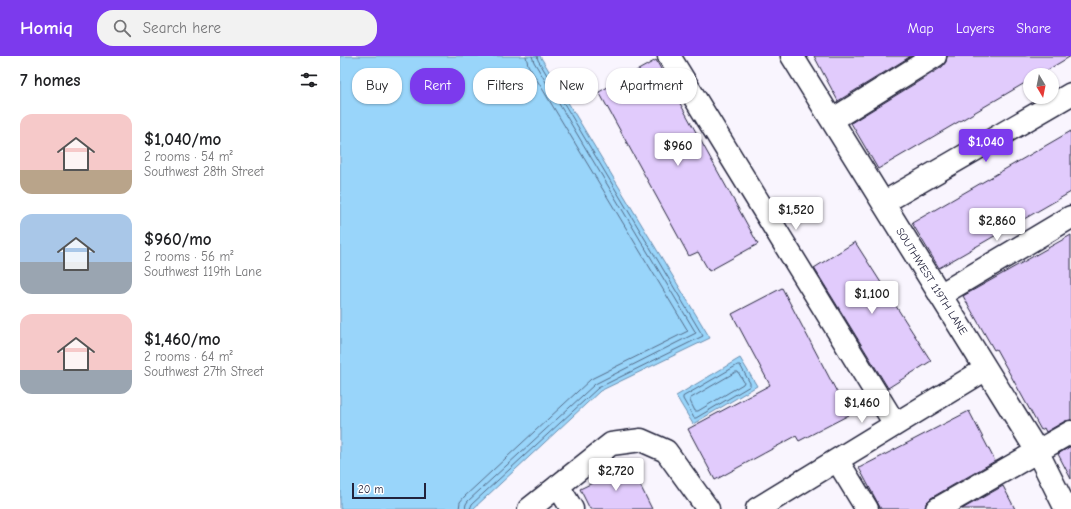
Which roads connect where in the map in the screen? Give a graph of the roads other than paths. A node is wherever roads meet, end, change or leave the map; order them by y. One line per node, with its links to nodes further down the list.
1 (669, 56): 10 (street)
2 (792, 56): 5 (street, SOUTHWEST 119TH LANE)
3 (935, 56): 5 (street)
4 (1071, 94): 6 (street)
5 (832, 120): 6 (street, SOUTHWEST 119TH LANE)
6 (883, 203): 8 (street, SOUTHWEST 119TH LANE)
7 (1071, 217): 8 (street)
8 (940, 296): 9 (street, SOUTHWEST 119TH LANE)
9 (986, 369): 10 (street); 12 (street, SOUTHWEST 119TH LANE)
10 (895, 424): 13 (street)
11 (1071, 432): 12 (street)
12 (1037, 451): 20 (street); 21 (street, SOUTHWEST 119TH LANE)
13 (837, 460): 18 (street); 19 (street)
14 (558, 486): 15 (street); 16 (street); 17 (street)
15 (529, 509)
16 (572, 509)
17 (708, 509)
18 (757, 509)
19 (867, 509)
20 (937, 509)
21 (1066, 509)

